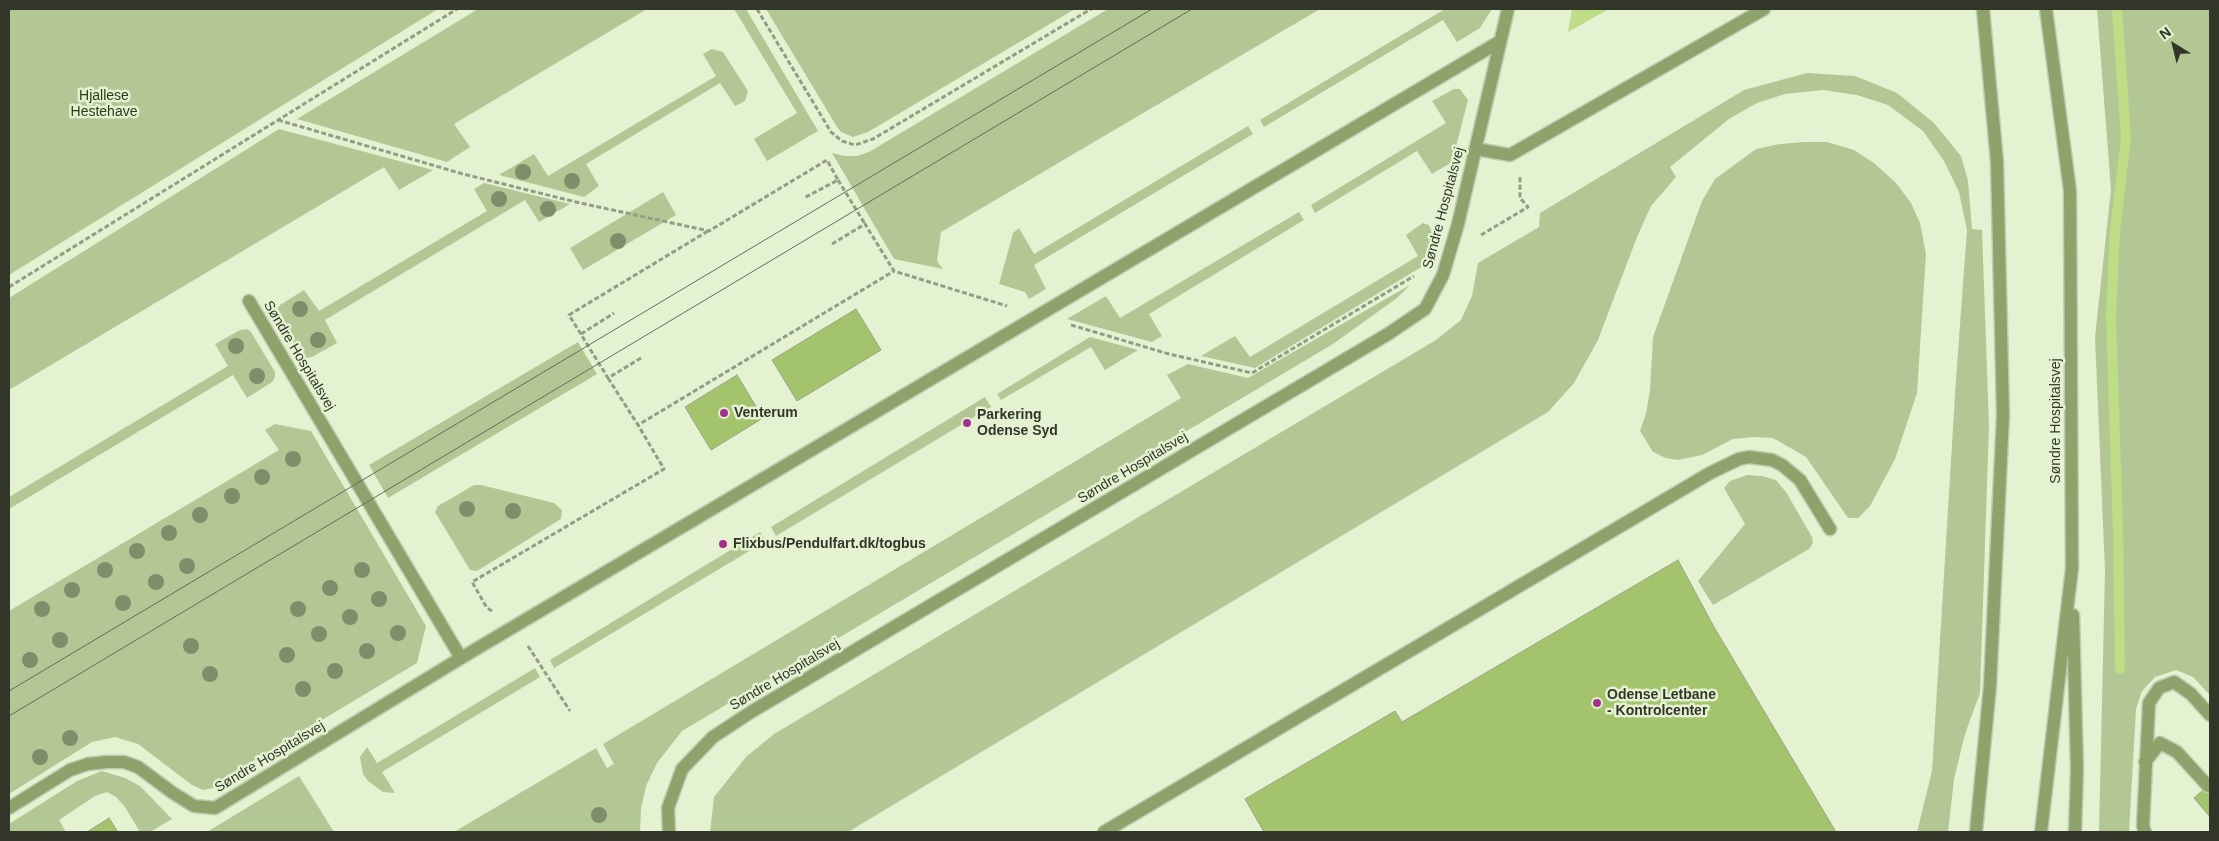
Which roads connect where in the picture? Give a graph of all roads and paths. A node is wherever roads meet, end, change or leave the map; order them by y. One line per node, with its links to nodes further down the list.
1 (457, 9): 9 (path)
2 (757, 9): 3 (path)
3 (1091, 9)
4 (1508, 9): 8 (street, Søndre Hospitalsvej)
5 (1764, 9): 11 (street)
6 (1984, 9): 38 (street)
7 (2046, 9): 28 (street, Søndre Hospitalsvej)
8 (1499, 42): 10 (street, Søndre Hospitalsvej); 22 (street, Søndre Hospitalsvej)
9 (278, 120): 15 (path); 19 (path)
10 (1476, 149): 11 (street); 17 (street, Søndre Hospitalsvej)
11 (1520, 149): 17 (path)
12 (838, 180): 13 (path); 14 (path); 15 (path)
13 (804, 198)
14 (865, 224): 16 (path); 18 (path)
15 (709, 231): 23 (path)
16 (832, 244)
17 (1449, 255): 22 (path); 36 (street, Søndre Hospitalsvej)
18 (894, 271): 22 (path); 26 (path)
19 (9, 287)
20 (249, 301): 30 (street, Søndre Hospitalsvej)
21 (614, 313): 23 (path)
22 (1039, 315): 29 (street, Søndre Hospitalsvej)
23 (581, 334): 25 (path)
24 (641, 358): 25 (path)
25 (608, 378): 26 (path)
26 (638, 425): 29 (path)
27 (1830, 529): 37 (street)
28 (2072, 568): 39 (street, Søndre Hospitalsvej); 40 (street)
29 (516, 626): 30 (street, Søndre Hospitalsvej); 31 (path)
30 (461, 658): 35 (street, Søndre Hospitalsvej)
31 (570, 710)
32 (2210, 716): 33 (street)
33 (2145, 762): 34 (street); 41 (street)
34 (2208, 786)
35 (9, 808)
36 (668, 832)
37 (1104, 832)
38 (1976, 832)
39 (2041, 832)
40 (2075, 832)
41 (2145, 832)

